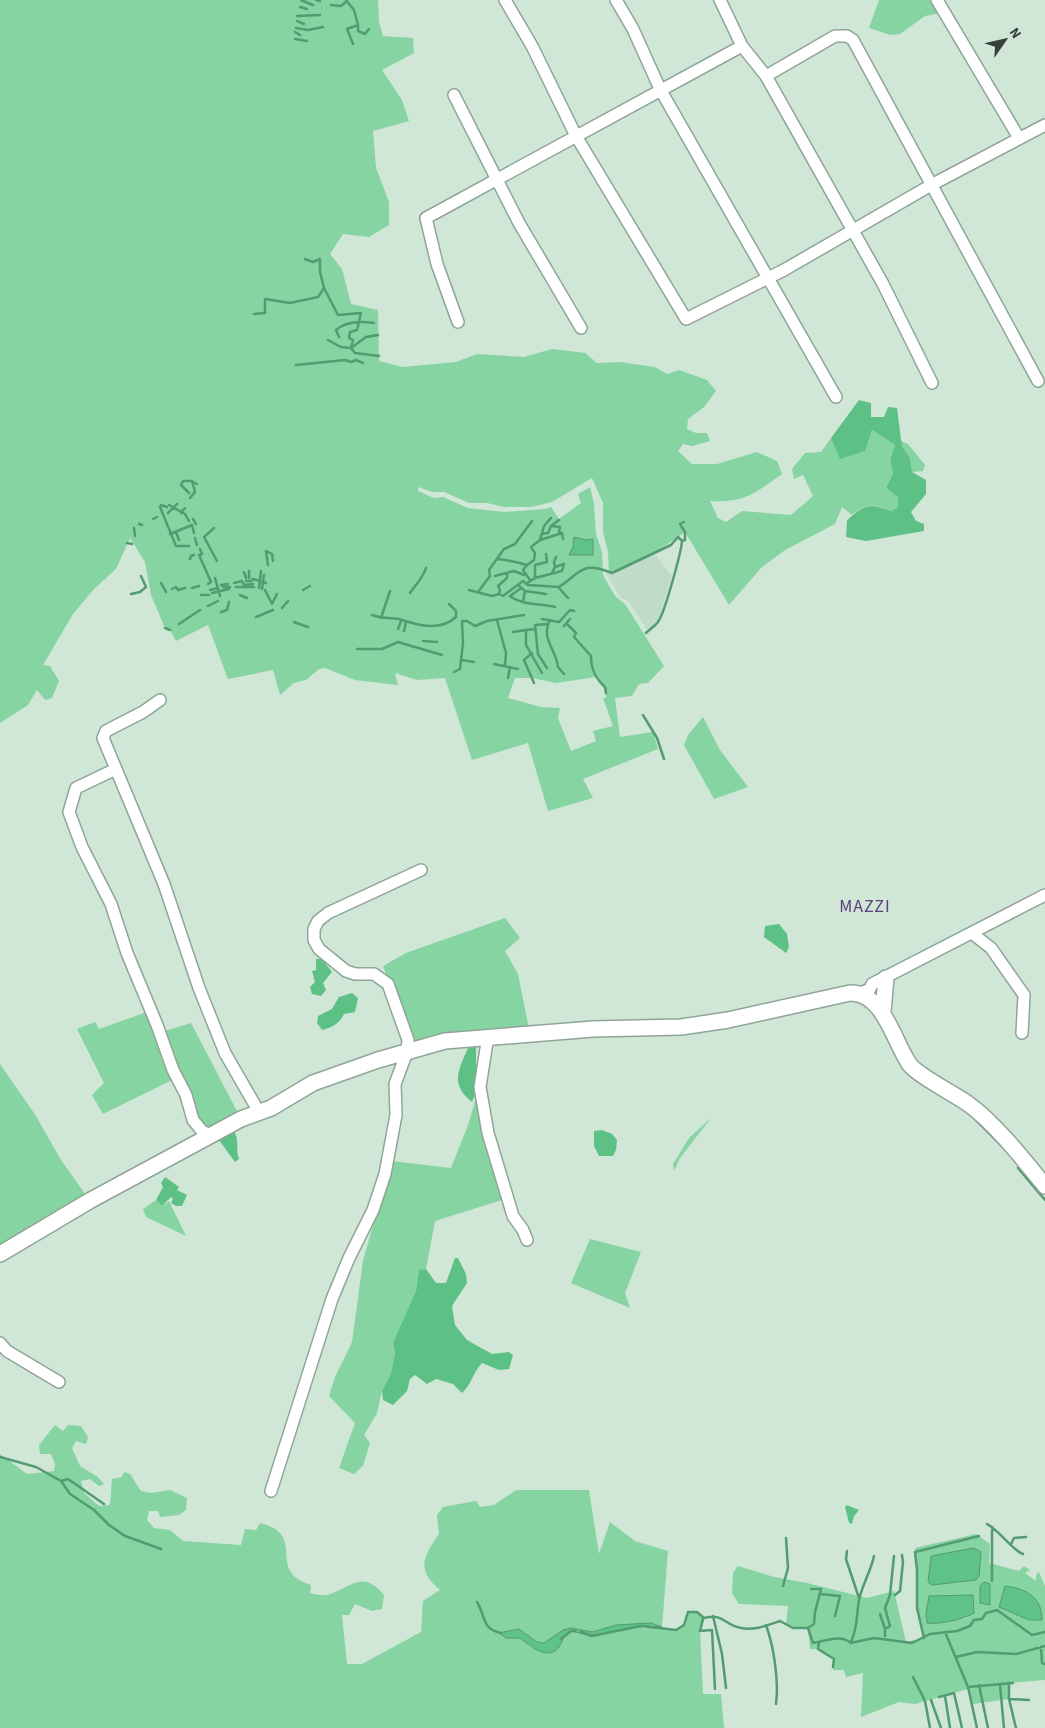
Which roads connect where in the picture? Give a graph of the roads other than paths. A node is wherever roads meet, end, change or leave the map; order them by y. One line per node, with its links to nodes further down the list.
1 (505, 0): 10 (street)
2 (616, 0): 7 (street)
3 (720, 0): 5 (street)
4 (937, 0): 11 (street)
5 (742, 46): 6 (street); 7 (street)
6 (766, 76): 13 (street); 14 (street)
7 (660, 89): 10 (street); 15 (street)
8 (454, 95): 12 (street)
9 (1045, 125): 11 (street)
10 (576, 136): 12 (street); 15 (street)
11 (1019, 138): 13 (street)
12 (496, 180): 16 (street); 17 (street)
13 (933, 184): 14 (street); 18 (street)
14 (851, 230): 15 (street); 19 (street)
15 (767, 279): 20 (street)
16 (458, 322)
17 (581, 328)
18 (1038, 381)
19 (932, 383)
20 (836, 397)
21 (160, 700): 22 (street)
22 (116, 769): 32 (street); 33 (street)
23 (421, 870): 31 (street)
24 (1045, 895): 25 (street)
25 (973, 934): 26 (street); 29 (street)
26 (886, 978): 27 (street); 28 (street)
27 (858, 994): 28 (street); 30 (street)
28 (883, 1011): 34 (street)
29 (1022, 1033)
30 (488, 1036): 31 (street); 35 (street)
31 (406, 1052): 32 (street); 39 (street)
32 (259, 1112): 33 (street)
33 (211, 1135): 36 (street)
34 (1045, 1186)
35 (526, 1240)
36 (0, 1254)
37 (0, 1343): 38 (street)
38 (59, 1382)
39 (271, 1491)

